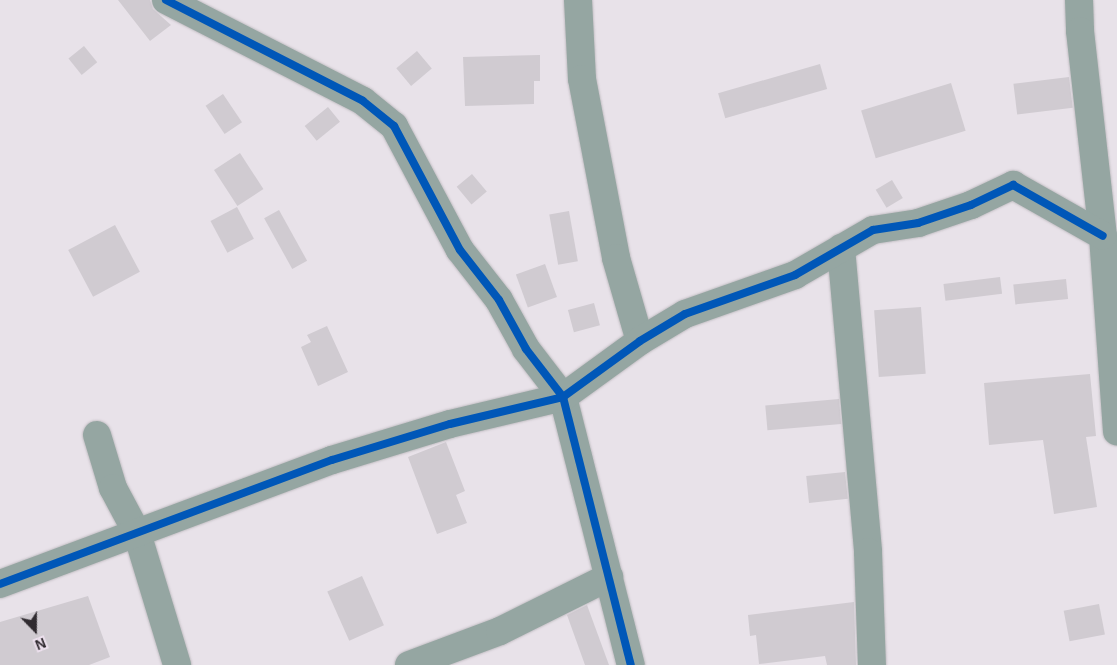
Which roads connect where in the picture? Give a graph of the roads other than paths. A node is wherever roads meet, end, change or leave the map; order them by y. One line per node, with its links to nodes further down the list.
1 (166, 0): 7 (street)
2 (578, 0): 6 (street)
3 (1079, 0): 4 (street)
4 (1103, 236): 5 (street); 8 (street)
5 (841, 248): 6 (street); 16 (street)
6 (640, 341): 7 (street)
7 (563, 397): 10 (street); 11 (street)
8 (1117, 432)
9 (97, 434): 10 (street)
10 (136, 533): 12 (street); 13 (street)
11 (609, 577): 14 (street); 15 (street)
12 (0, 584)
13 (177, 665)
14 (409, 665)
15 (631, 665)
16 (872, 665)

